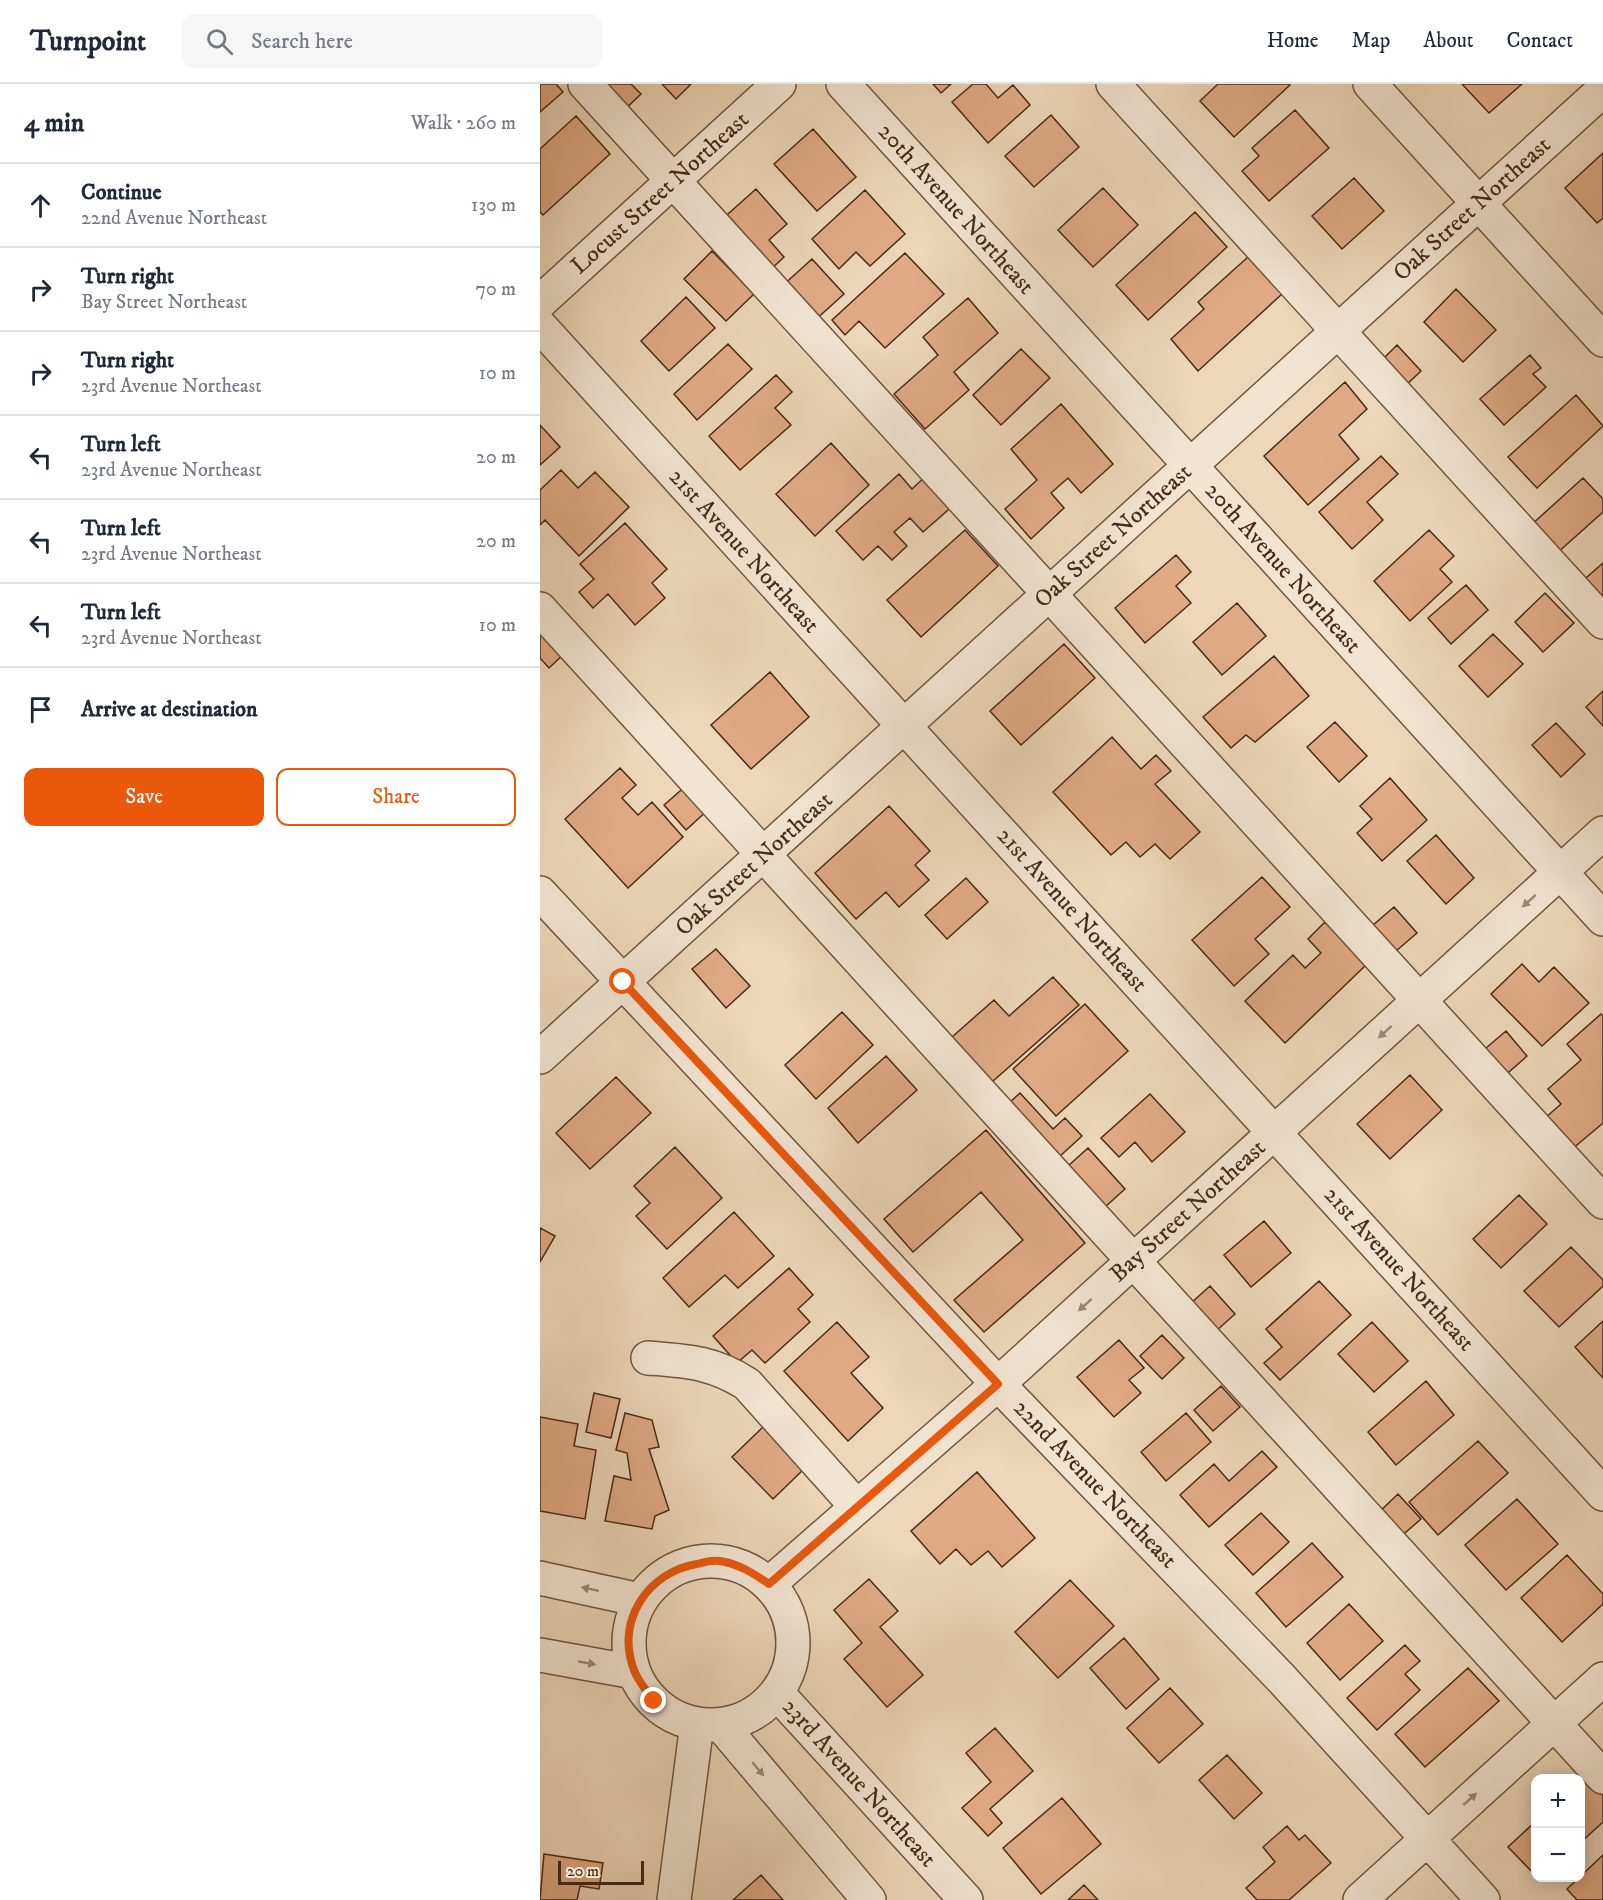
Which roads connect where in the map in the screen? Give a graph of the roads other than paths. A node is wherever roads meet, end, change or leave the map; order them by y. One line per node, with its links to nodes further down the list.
1 (585, 84): 7 (street)
2 (779, 84): 7 (street, Locust Street Northeast)
3 (843, 84): 13 (street, 20th Avenue Northeast)
4 (1113, 84): 11 (street)
5 (1370, 84): 8 (street)
6 (1603, 90): 8 (street, Oak Street Northeast)
7 (673, 181): 9 (street, Locust Street Northeast); 14 (street)
8 (1480, 202): 11 (street, Oak Street Northeast); 12 (street)
9 (540, 302)
10 (540, 326): 17 (street, 21st Avenue Northeast)
11 (1338, 332): 13 (street, Oak Street Northeast); 16 (street)
12 (1603, 340)
13 (1190, 466): 14 (street, Oak Street Northeast); 20 (street, 20th Avenue Northeast)
14 (1049, 595): 17 (street, Oak Street Northeast); 24 (street)
15 (540, 609): 19 (street)
16 (1603, 622)
17 (904, 726): 19 (street, Oak Street Northeast); 26 (street, 21st Avenue Northeast)
18 (1603, 833): 20 (street, Bay Street Northeast)
19 (764, 854): 23 (street, Oak Street Northeast); 28 (street)
20 (1560, 872): 22 (street, 20th Avenue Northeast); 24 (street, Bay Street Northeast, one-way to 24)
21 (540, 893): 23 (street, 22nd Avenue Northeast)
22 (1603, 919)
23 (623, 982): 25 (street, Oak Street Northeast); 30 (street, 22nd Avenue Northeast)
24 (1419, 1000): 26 (street, Bay Street Northeast, one-way to 26); 27 (street)
25 (540, 1057)
26 (1274, 1133): 28 (street, Bay Street Northeast); 31 (street, 21st Avenue Northeast)
27 (1603, 1203)
28 (1133, 1261): 30 (street, Bay Street Northeast, one-way to 30); 40 (street)
29 (648, 1358): 32 (street)
30 (998, 1384): 32 (street, Bay Street Northeast); 43 (street, 22nd Avenue Northeast)
31 (1603, 1494)
32 (857, 1507): 34 (street, Bay Street Northeast)
33 (540, 1578): 35 (street, one-way to 33)
34 (769, 1584): 35 (street, 23rd Avenue Northeast); 39 (street, 23rd Avenue Northeast)
35 (640, 1600): 37 (street, 23rd Avenue Northeast)
36 (540, 1655): 37 (street, one-way to 37)
37 (634, 1672): 41 (street, 23rd Avenue Northeast)
38 (1603, 1679): 40 (street)
39 (777, 1693): 41 (street, 23rd Avenue Northeast); 46 (street, 23rd Avenue Northeast)
40 (1554, 1723): 42 (street); 43 (street, one-way to 40)
41 (709, 1724): 44 (street); 45 (street, 23rd Avenue Northeast, one-way to 45)
42 (1603, 1777)
43 (1427, 1839): 47 (street); 48 (street, 22nd Avenue Northeast)
44 (674, 1900)
45 (869, 1900)
46 (966, 1900)
47 (1360, 1900)
48 (1483, 1900)

